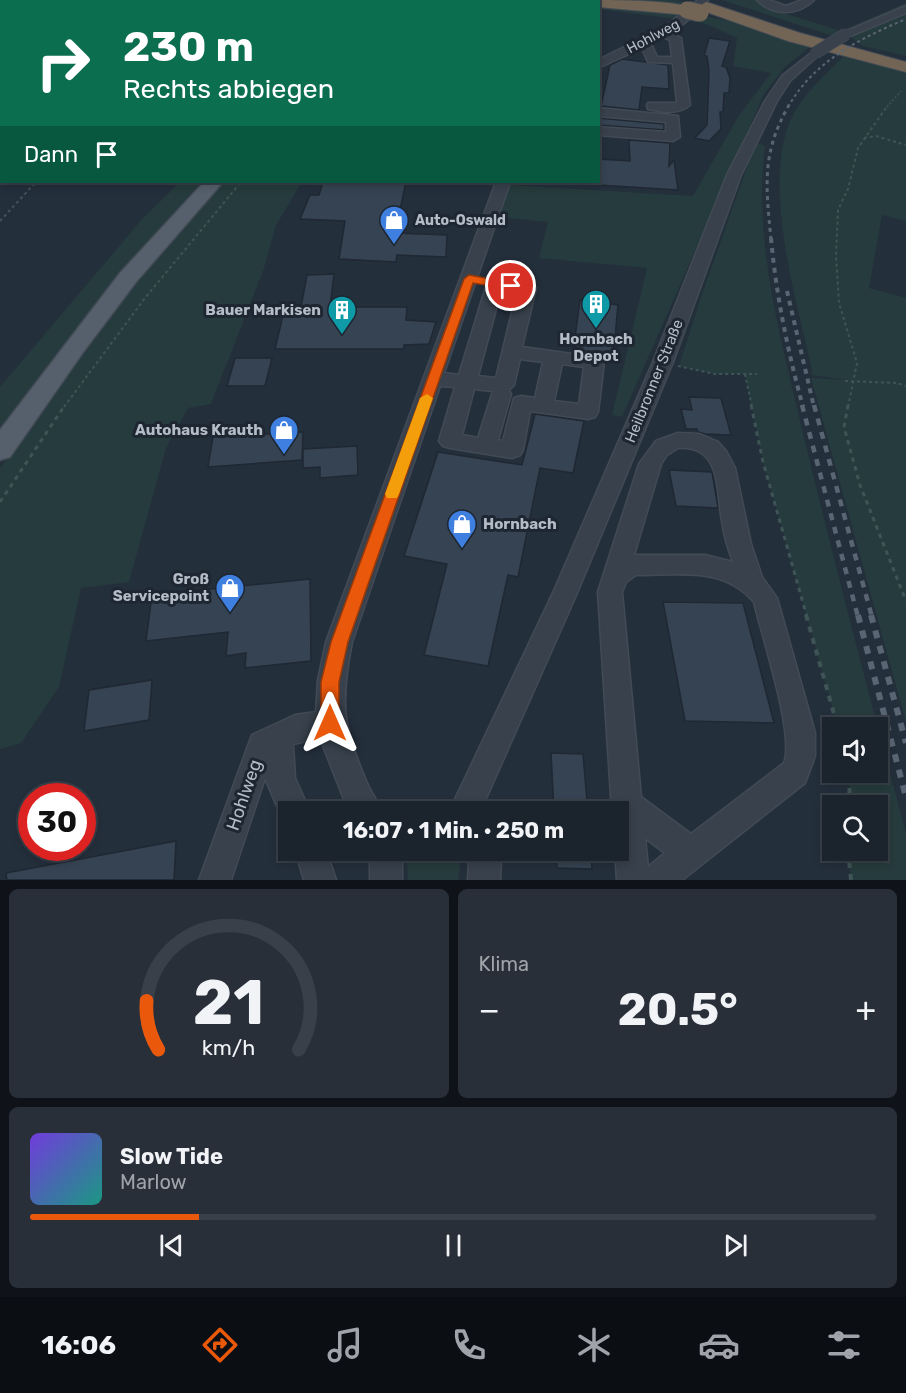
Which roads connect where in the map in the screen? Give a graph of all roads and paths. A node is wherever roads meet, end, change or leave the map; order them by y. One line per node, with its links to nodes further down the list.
1 (762, 0): 2 (street)
2 (809, 0)
3 (600, 2): 4 (highway)
4 (699, 4): 6 (street, Hohlweg); 9 (highway); 11 (highway)
5 (906, 9): 29 (street, Heilbronner Straße, bridge)
6 (663, 33): 7 (street, Hohlweg); 8 (street)
7 (643, 42): 8 (street); 10 (street, Hohlweg)
8 (678, 60): 13 (street)
9 (906, 60)
10 (600, 64)
11 (906, 66)
12 (901, 91): 15 (path)
13 (600, 101)
14 (600, 112): 16 (street)
15 (870, 129): 17 (path); 18 (path)
16 (600, 131)
17 (876, 136): 18 (path); 19 (path)
18 (864, 138): 35 (path)
19 (906, 145)
20 (35, 183): 24 (path)
21 (213, 183): 41 (main road)
22 (240, 183): 42 (path)
23 (503, 183): 25 (street)
24 (0, 220)
25 (469, 279): 26 (street); 32 (street)
26 (494, 284): 27 (street); 33 (street)
27 (512, 352): 28 (street); 37 (street)
28 (554, 357): 39 (street); 39 (street)
29 (663, 362): 30 (path); 51 (street, Heilbronner Straße)
30 (745, 374): 31 (path); 46 (path)
31 (757, 374)
32 (434, 379): 33 (street); 47 (street)
33 (467, 381): 37 (street); 40 (street)
34 (845, 381): 35 (path)
35 (854, 381): 36 (path); 45 (path)
36 (906, 386)
37 (502, 389): 38 (street); 40 (street)
38 (521, 403): 39 (street); 40 (street)
39 (543, 406)
40 (486, 446)
41 (0, 450)
42 (0, 502)
43 (616, 576): 44 (street); 44 (street); 52 (street)
44 (751, 582): 55 (street)
45 (906, 602)
46 (835, 717)
47 (330, 723): 48 (street, Hohlweg); 50 (street)
48 (278, 737): 49 (street); 60 (street, Hohlweg)
49 (291, 801)
50 (362, 801)
51 (469, 801)
52 (627, 801)
53 (629, 807): 55 (street)
54 (629, 830): 64 (street)
55 (690, 853): 65 (street)
56 (314, 861): 61 (street)
57 (386, 861): 62 (street)
58 (485, 861): 63 (street)
59 (849, 861): 66 (path)
60 (215, 880)
61 (320, 880)
62 (386, 880)
63 (484, 880)
64 (633, 880)
65 (656, 880)
66 (851, 880)

